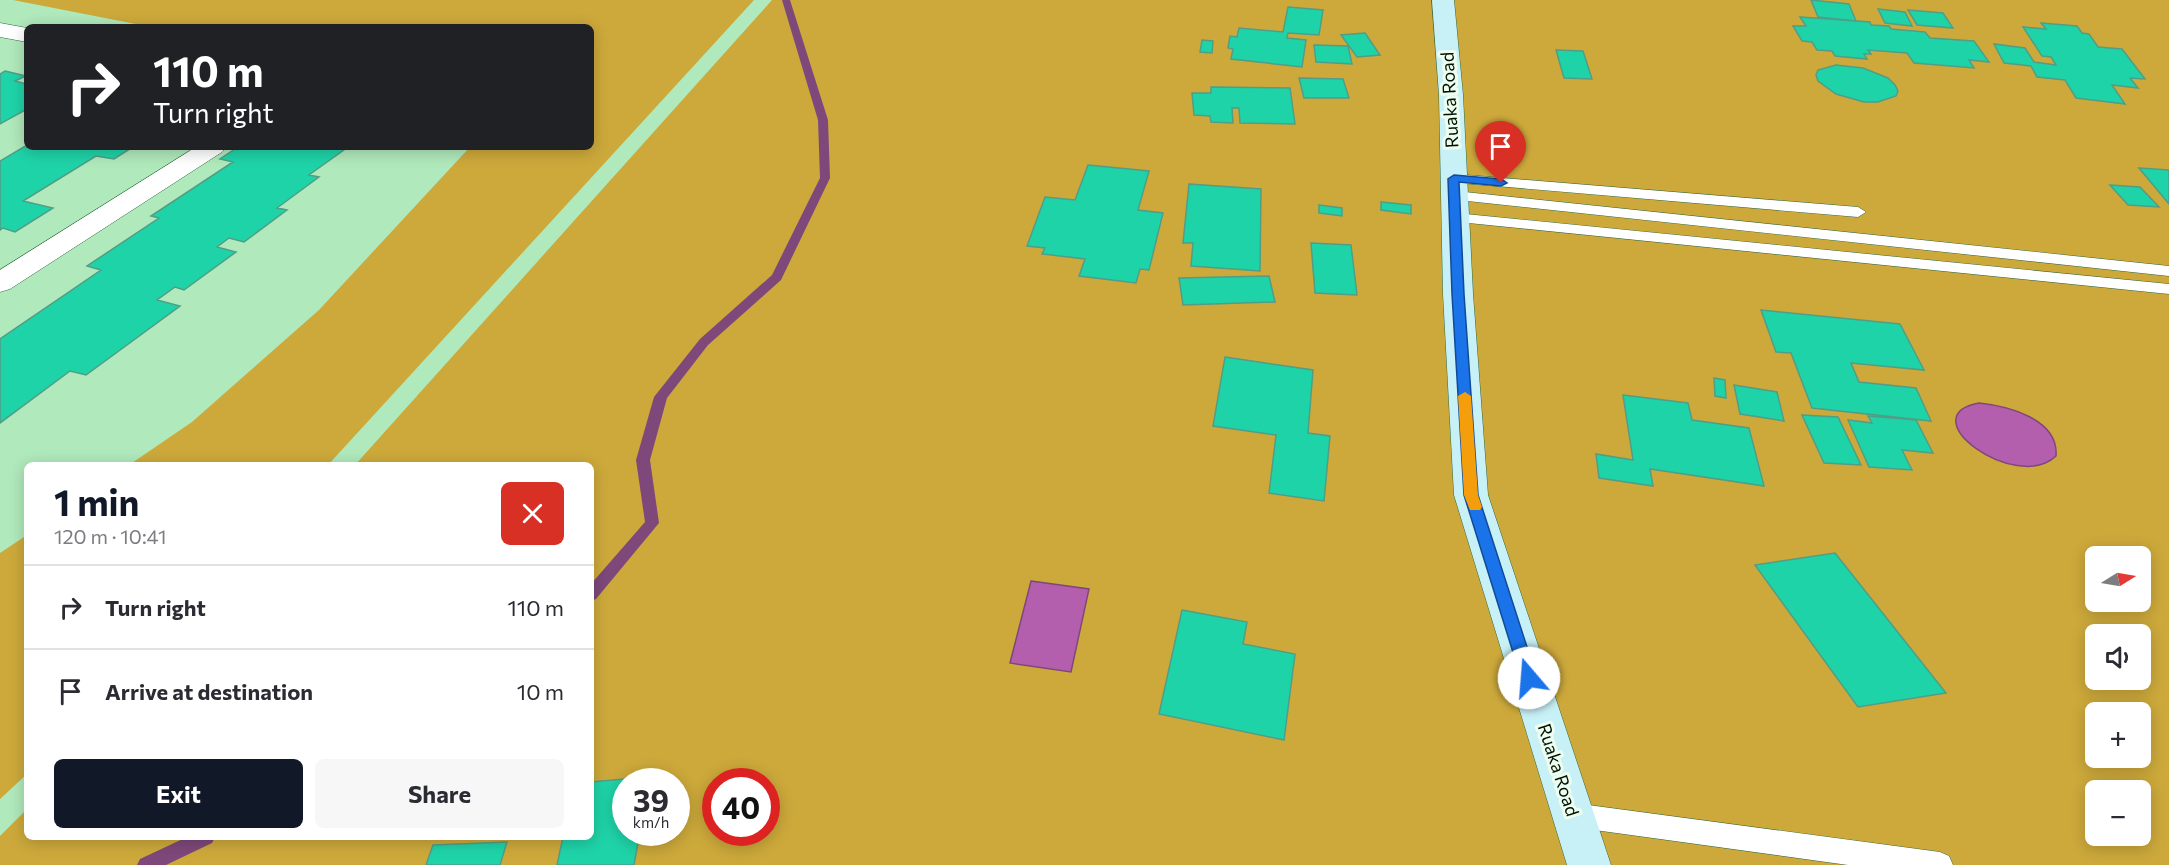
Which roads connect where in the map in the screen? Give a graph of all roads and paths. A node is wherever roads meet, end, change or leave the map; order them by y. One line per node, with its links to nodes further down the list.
1 (1443, 0): 5 (street, Ruaka Road)
2 (0, 30): 3 (street)
3 (24, 34)
4 (208, 150): 8 (street)
5 (1455, 198): 6 (lane); 7 (lane); 9 (lane); 10 (street, Ruaka Road)
6 (1858, 212)
7 (2169, 271)
8 (0, 283)
9 (2169, 289)
10 (1573, 815): 11 (street, Ruaka Road); 12 (lane)
11 (1589, 865)
12 (1940, 865)

